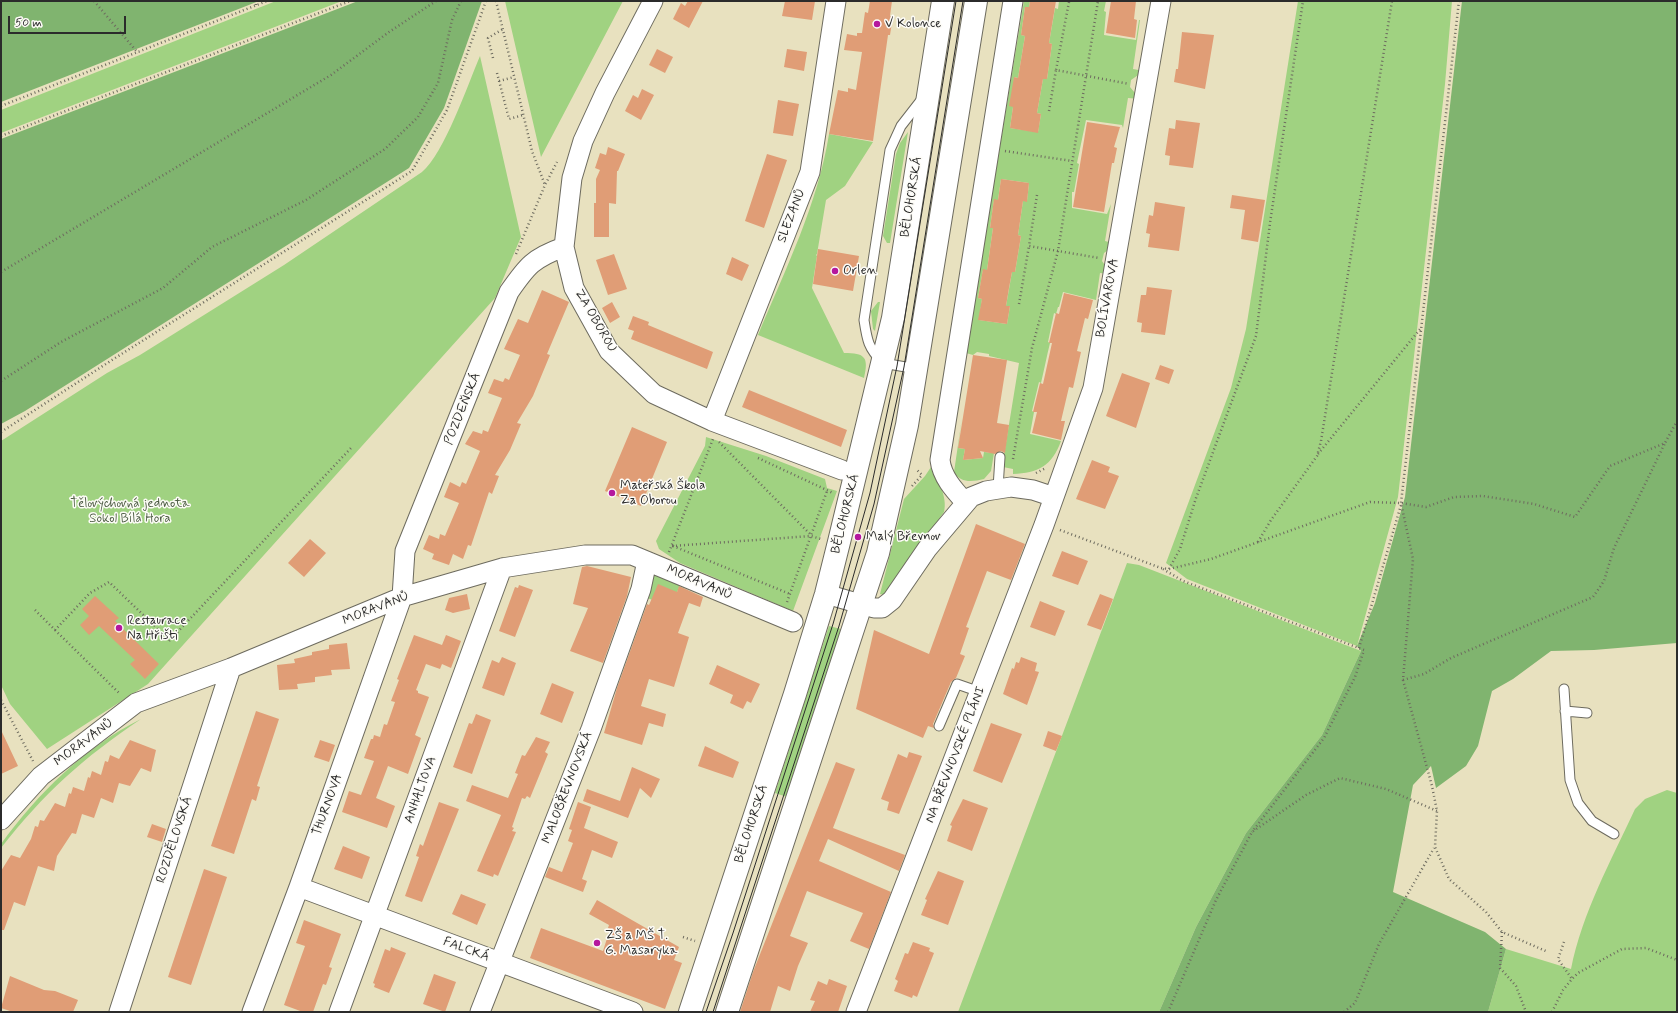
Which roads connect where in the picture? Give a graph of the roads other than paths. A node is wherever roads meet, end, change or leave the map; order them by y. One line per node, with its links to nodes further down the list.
1 (653, 1): 8 (street, ZA OBOROU)
2 (836, 1): 11 (street, SLEZANŮ)
3 (943, 1): 7 (main road, BĚLOHORSKÁ)
4 (976, 1): 10 (main road)
5 (1013, 1): 16 (street)
6 (1161, 1): 15 (street, BOLÍVAROVA)
7 (930, 84): 9 (main road, BĚLOHORSKÁ); 9 (lane)
8 (564, 246): 11 (street, ZA OBOROU); 20 (street, POZDEŇSKÁ)
9 (883, 363): 10 (lane); 19 (main road, BĚLOHORSKÁ)
10 (917, 369): 21 (main road)
11 (711, 431): 13 (street, ZA OBOROU)
12 (1000, 457): 14 (lane)
13 (842, 470)
14 (998, 488): 15 (street); 16 (street)
15 (1054, 497): 25 (street, NA BŘEVNOVSKÉ PLÁNI)
16 (965, 502): 21 (street)
17 (655, 564): 18 (street, MORAVANŮ); 22 (street, MORAVANŮ); 33 (street, MALOBŘEVNOVSKÁ)
18 (502, 568): 20 (street, MORAVANŮ); 32 (street, ANHALTOVA)
19 (826, 594): 21 (street); 39 (main road, BĚLOHORSKÁ)
20 (402, 597): 23 (street, MORAVANŮ); 31 (street, THURNOVA)
21 (860, 604): 40 (main road)
22 (793, 622)
23 (231, 668): 29 (street, MORAVANŮ); 34 (street, ROZDĚLOVSKÁ)
24 (1564, 689): 26 (lane)
25 (980, 692): 28 (lane); 41 (street, NA BŘEVNOVSKÉ PLÁNI)
26 (1566, 711): 27 (lane); 30 (lane)
27 (1587, 713)
28 (939, 726)
29 (1, 820)
30 (1614, 834)
31 (299, 888): 32 (street, FALCKÁ); 35 (street, THURNOVA)
32 (374, 916): 33 (street, FALCKÁ); 36 (street, ANHALTOVA)
33 (499, 962): 37 (street, MALOBŘEVNOVSKÁ); 38 (street, FALCKÁ)
34 (120, 1012)
35 (252, 1012)
36 (339, 1012)
37 (480, 1012)
38 (633, 1012)
39 (690, 1012)
40 (727, 1012)
41 (856, 1012)

